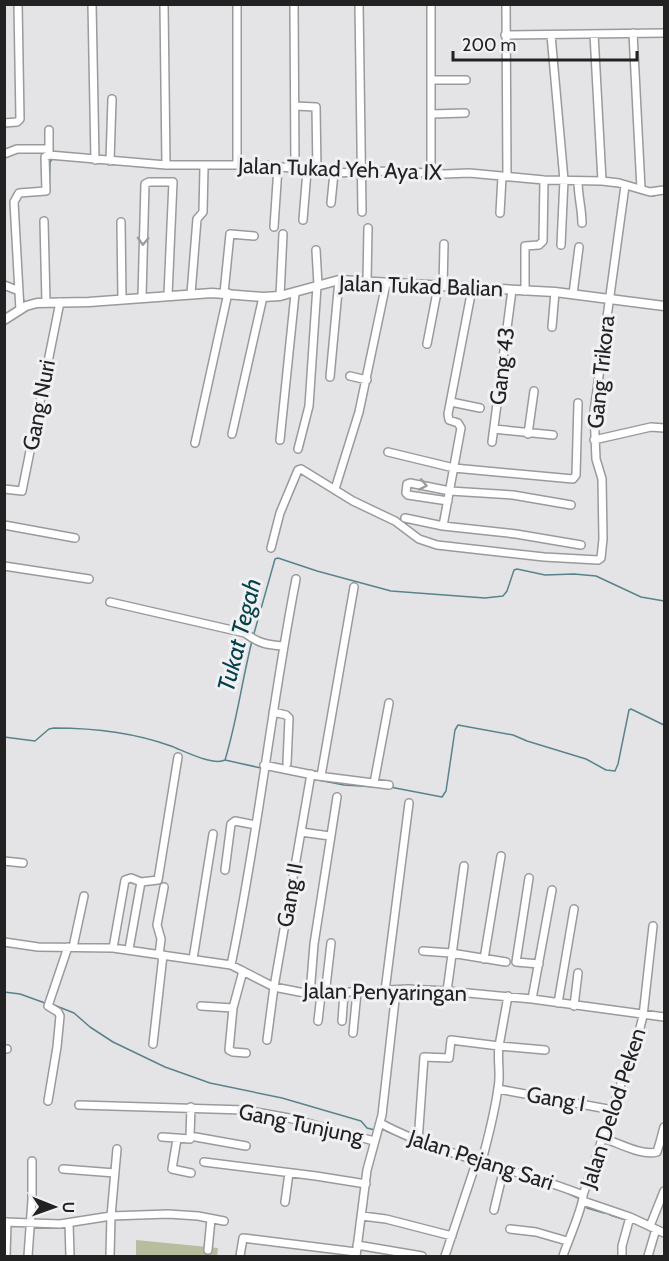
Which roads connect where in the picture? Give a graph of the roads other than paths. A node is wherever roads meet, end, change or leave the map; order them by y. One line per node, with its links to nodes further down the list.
1 (18, 4): 20 (street)
2 (92, 4): 24 (street)
3 (164, 4): 27 (street)
4 (237, 4): 26 (street)
5 (294, 4): 17 (street)
6 (359, 4): 33 (street)
7 (431, 4): 14 (street)
8 (506, 4): 12 (street)
9 (633, 33): 10 (street); 11 (street); 42 (street)
10 (664, 33)
11 (594, 34): 13 (street); 40 (street)
12 (505, 35): 13 (street); 36 (street)
13 (552, 35): 38 (street)
14 (431, 80): 15 (street); 19 (street)
15 (466, 80)
16 (112, 99): 25 (street)
17 (295, 106): 30 (street); 32 (street)
18 (465, 113): 19 (street)
19 (432, 114): 34 (street)
20 (4, 123)
21 (49, 130): 22 (street)
22 (49, 152): 23 (street, Jalan Tukad Yeh Aya IX); 24 (street, Jalan Tukad Yeh Aya IX); 67 (street)
23 (4, 154)
24 (95, 160): 25 (street, Jalan Tukad Yeh Aya IX)
25 (110, 161): 27 (street, Jalan Tukad Yeh Aya IX)
26 (237, 164): 27 (street, Jalan Tukad Yeh Aya IX); 28 (street, Jalan Tukad Yeh Aya IX)
27 (166, 165)
28 (278, 167): 30 (street, Jalan Tukad Yeh Aya IX); 51 (street)
29 (204, 168): 71 (street)
30 (295, 169): 31 (street, Jalan Tukad Yeh Aya IX)
31 (307, 171): 32 (street, Jalan Tukad Yeh Aya IX); 47 (street)
32 (317, 172): 35 (street, Jalan Tukad Yeh Aya IX)
33 (362, 173): 34 (street, Jalan Tukad Yeh Aya IX); 35 (street, Jalan Tukad Yeh Aya IX); 45 (street)
34 (431, 174): 36 (street, Jalan Tukad Yeh Aya IX)
35 (334, 175): 44 (street)
36 (505, 177): 37 (street, Jalan Tukad Yeh Aya IX); 46 (street)
37 (544, 180): 38 (street, Jalan Tukad Yeh Aya IX); 68 (street)
38 (564, 180): 39 (street, Jalan Tukad Yeh Aya IX); 56 (street)
39 (578, 181): 40 (street, Jalan Tukad Yeh Aya IX); 50 (street)
40 (602, 182): 41 (street, Jalan Tukad Yeh Aya IX)
41 (625, 186): 42 (street, Jalan Tukad Yeh Aya IX); 79 (street, Gang Trikora)
42 (641, 189): 43 (street, Jalan Tukad Yeh Aya IX)
43 (664, 190)
44 (331, 203)
45 (362, 212)
46 (500, 213)
47 (303, 220)
48 (44, 221): 80 (street)
49 (121, 222): 78 (street)
50 (582, 223)
51 (274, 227)
52 (368, 228): 60 (street)
53 (283, 234): 75 (street)
54 (254, 236): 70 (street)
55 (444, 244): 64 (street)
56 (561, 244)
57 (579, 248): 73 (street)
58 (316, 249): 63 (street)
59 (339, 280): 60 (street, Jalan Tukad Balian); 63 (street, Jalan Tukad Balian); 88 (street)
60 (367, 281): 61 (street, Jalan Tukad Balian)
61 (386, 284): 64 (street, Jalan Tukad Balian); 89 (street)
62 (4, 285): 67 (street)
63 (317, 285): 72 (street, Jalan Tukad Balian); 103 (street)
64 (440, 287): 65 (street, Jalan Tukad Balian); 86 (street)
65 (472, 289): 66 (street, Jalan Tukad Balian); 91 (street)
66 (512, 290): 68 (street, Jalan Tukad Balian); 95 (street, Gang 43)
67 (18, 291): 83 (street)
68 (525, 291): 69 (street, Jalan Tukad Balian)
69 (555, 292): 73 (street, Jalan Tukad Balian); 85 (street)
70 (226, 293): 71 (street, Jalan Tukad Balian); 77 (street, Jalan Tukad Balian); 102 (street)
71 (191, 294): 74 (street, Jalan Tukad Balian)
72 (295, 294): 75 (street, Jalan Tukad Balian); 99 (street)
73 (573, 294): 79 (street, Jalan Tukad Balian)
74 (168, 295): 76 (street, Jalan Tukad Balian); 76 (street, one-way to 76)
75 (280, 296): 77 (street, Jalan Tukad Balian)
76 (142, 297): 78 (street, Jalan Tukad Balian)
77 (263, 297): 96 (street)
78 (122, 299): 81 (street, Jalan Tukad Balian)
79 (609, 300): 82 (street, Jalan Tukad Balian); 100 (street, Gang Trikora)
80 (46, 302): 81 (street, Jalan Tukad Balian); 83 (street, Jalan Tukad Balian)
81 (60, 302): 106 (street, Gang Nuri)
82 (664, 306)
83 (20, 310): 84 (street, Jalan Tukad Balian)
84 (4, 320)
85 (552, 327)
86 (427, 344)
87 (350, 376): 89 (street)
88 (330, 378)
89 (367, 380): 107 (street)
90 (534, 391): 97 (street)
91 (451, 402): 93 (street); 105 (street)
92 (578, 403): 105 (street)
93 (480, 408)
94 (664, 428): 100 (street)
95 (494, 429): 97 (street); 101 (street, Gang 43)
96 (232, 434)
97 (528, 434): 98 (street)
98 (553, 435)
99 (280, 440)
100 (594, 440): 107 (street, Gang Trikora)
101 (492, 442)
102 (195, 443)
103 (297, 449)
104 (388, 452): 105 (street)
105 (454, 468): 108 (street)
106 (4, 489)
107 (335, 489): 116 (street)
108 (450, 491): 109 (street); 109 (street, one-way to 108); 110 (street)
109 (448, 501): 113 (street)
110 (571, 505)
111 (405, 518): 113 (street)
112 (4, 525): 114 (street)
113 (443, 526): 115 (street)
114 (75, 538)
115 (581, 545)
116 (271, 548)
117 (4, 566): 118 (street)
118 (89, 579)
119 (296, 579): 122 (street)
120 (354, 587): 128 (street)
121 (110, 602): 122 (street)
122 (283, 646): 124 (street)
123 (389, 704): 130 (street)
124 (273, 712): 126 (street); 127 (street)
125 (178, 757): 144 (street)
126 (287, 763)
127 (264, 765): 129 (street); 134 (street)
128 (321, 776): 129 (street); 130 (street)
129 (310, 777): 135 (street, Gang II)
130 (374, 783): 131 (street)
131 (389, 785)
132 (337, 798): 137 (street)
133 (409, 803): 166 (street)
134 (256, 825): 142 (street); 162 (street)
135 (302, 832): 137 (street); 165 (street, Gang II)
136 (213, 834): 158 (street)
137 (330, 836): 171 (street)
138 (501, 856): 159 (street)
139 (4, 861): 140 (street)
140 (23, 864)
141 (464, 866): 156 (street)
142 (225, 870)
143 (529, 878): 161 (street)
144 (141, 882): 153 (street); 154 (street)
145 (164, 887): 157 (street)
146 (552, 890): 161 (street)
147 (84, 896): 152 (street)
148 (574, 909): 175 (street)
149 (653, 926): 179 (street, Jalan Delod Peken)
150 (4, 942): 152 (street, Jalan Penyaringan)
151 (331, 943): 172 (street)
152 (71, 947): 153 (street, Jalan Penyaringan); 190 (street)
153 (113, 948): 154 (street, Jalan Penyaringan)
154 (129, 949): 157 (street, Jalan Penyaringan)
155 (423, 951): 156 (street)
156 (451, 953): 159 (street); 168 (street)
157 (161, 955): 158 (street, Jalan Penyaringan); 185 (street)
158 (193, 959): 162 (street, Jalan Penyaringan)
159 (484, 959): 160 (street)
160 (506, 962)
161 (539, 964): 174 (street)
162 (231, 965): 163 (street, Jalan Penyaringan)
163 (243, 971): 165 (street, Jalan Penyaringan); 178 (street)
164 (578, 973): 177 (street)
165 (273, 987): 171 (street, Jalan Penyaringan); 184 (street, Gang II)
166 (385, 991): 167 (street, Jalan Penyaringan); 169 (street, Jalan Penyaringan)
167 (396, 991): 168 (street, Jalan Penyaringan); 194 (street)
168 (447, 991): 173 (street, Jalan Penyaringan)
169 (357, 992): 170 (street, Jalan Penyaringan); 183 (street)
170 (344, 993): 172 (street, Jalan Penyaringan); 181 (street)
171 (310, 994): 172 (street, Jalan Penyaringan)
172 (323, 995): 182 (street)
173 (508, 996): 174 (street, Jalan Penyaringan); 186 (street)
174 (532, 999): 175 (street, Jalan Penyaringan)
175 (558, 1003): 177 (street, Jalan Penyaringan)
176 (201, 1006): 178 (street)
177 (574, 1006): 179 (street, Jalan Penyaringan)
178 (233, 1008): 188 (street)
179 (643, 1016): 180 (street, Jalan Penyaringan); 193 (street, Jalan Delod Peken)
180 (664, 1017)
181 (342, 1021)
182 (318, 1022)
183 (353, 1033)
184 (267, 1040)
185 (153, 1044)
186 (499, 1046): 187 (street); 189 (street); 201 (street)
187 (545, 1050)
188 (246, 1053)
189 (498, 1089): 193 (street, Gang I); 207 (street)
190 (48, 1101)
191 (79, 1105): 192 (street, Gang Tunjung)
192 (191, 1107): 196 (street); 200 (street, Gang Tunjung)
193 (613, 1110): 198 (street, Jalan Delod Peken)
194 (380, 1123): 200 (street); 201 (street, Jalan Pejang Sari)
195 (664, 1127): 202 (street)
196 (190, 1136): 199 (street, Gang Tunjung); 203 (street, Gang Tunjung)
197 (162, 1137): 199 (street, Gang Tunjung)
198 (603, 1138): 202 (street); 215 (street, Jalan Delod Peken)
199 (177, 1139): 211 (street)
200 (374, 1141): 213 (street)
201 (418, 1142): 207 (street, Jalan Pejang Sari)
202 (662, 1142)
203 (246, 1146)
204 (117, 1149): 210 (street)
205 (32, 1161): 225 (street)
206 (204, 1161): 212 (street)
207 (479, 1161): 208 (street, Jalan Pejang Sari); 229 (street)
208 (504, 1168): 215 (street, Jalan Pejang Sari); 217 (street)
209 (63, 1169): 210 (street)
210 (115, 1173): 218 (street)
211 (191, 1173)
212 (290, 1173): 213 (street); 216 (street)
213 (366, 1184): 219 (street)
214 (664, 1191): 226 (street)
215 (583, 1198): 220 (street, Jalan Pejang Sari); 230 (street, Jalan Delod Peken)
216 (285, 1202)
217 (494, 1210)
218 (111, 1216): 221 (street); 224 (street); 236 (street)
219 (362, 1216): 229 (street); 232 (street)
220 (630, 1218): 226 (street, Jalan Pejang Sari); 241 (street)
221 (211, 1219): 222 (street); 231 (street)
222 (224, 1221)
223 (6, 1222): 225 (street); 233 (street)
224 (69, 1223): 225 (street); 235 (street)
225 (31, 1224): 234 (street)
226 (653, 1228): 228 (street, Jalan Pejang Sari); 242 (street)
227 (510, 1229): 230 (street)
228 (664, 1233)
229 (452, 1236): 239 (street)
230 (567, 1241): 240 (street, Jalan Delod Peken)
231 (208, 1250)
232 (356, 1251): 237 (street); 238 (street)
233 (6, 1257)
234 (28, 1257)
235 (70, 1257)
236 (110, 1257)
237 (240, 1257)
238 (422, 1257)
239 (445, 1257)
240 (563, 1257)
241 (622, 1257)
242 (648, 1257)

